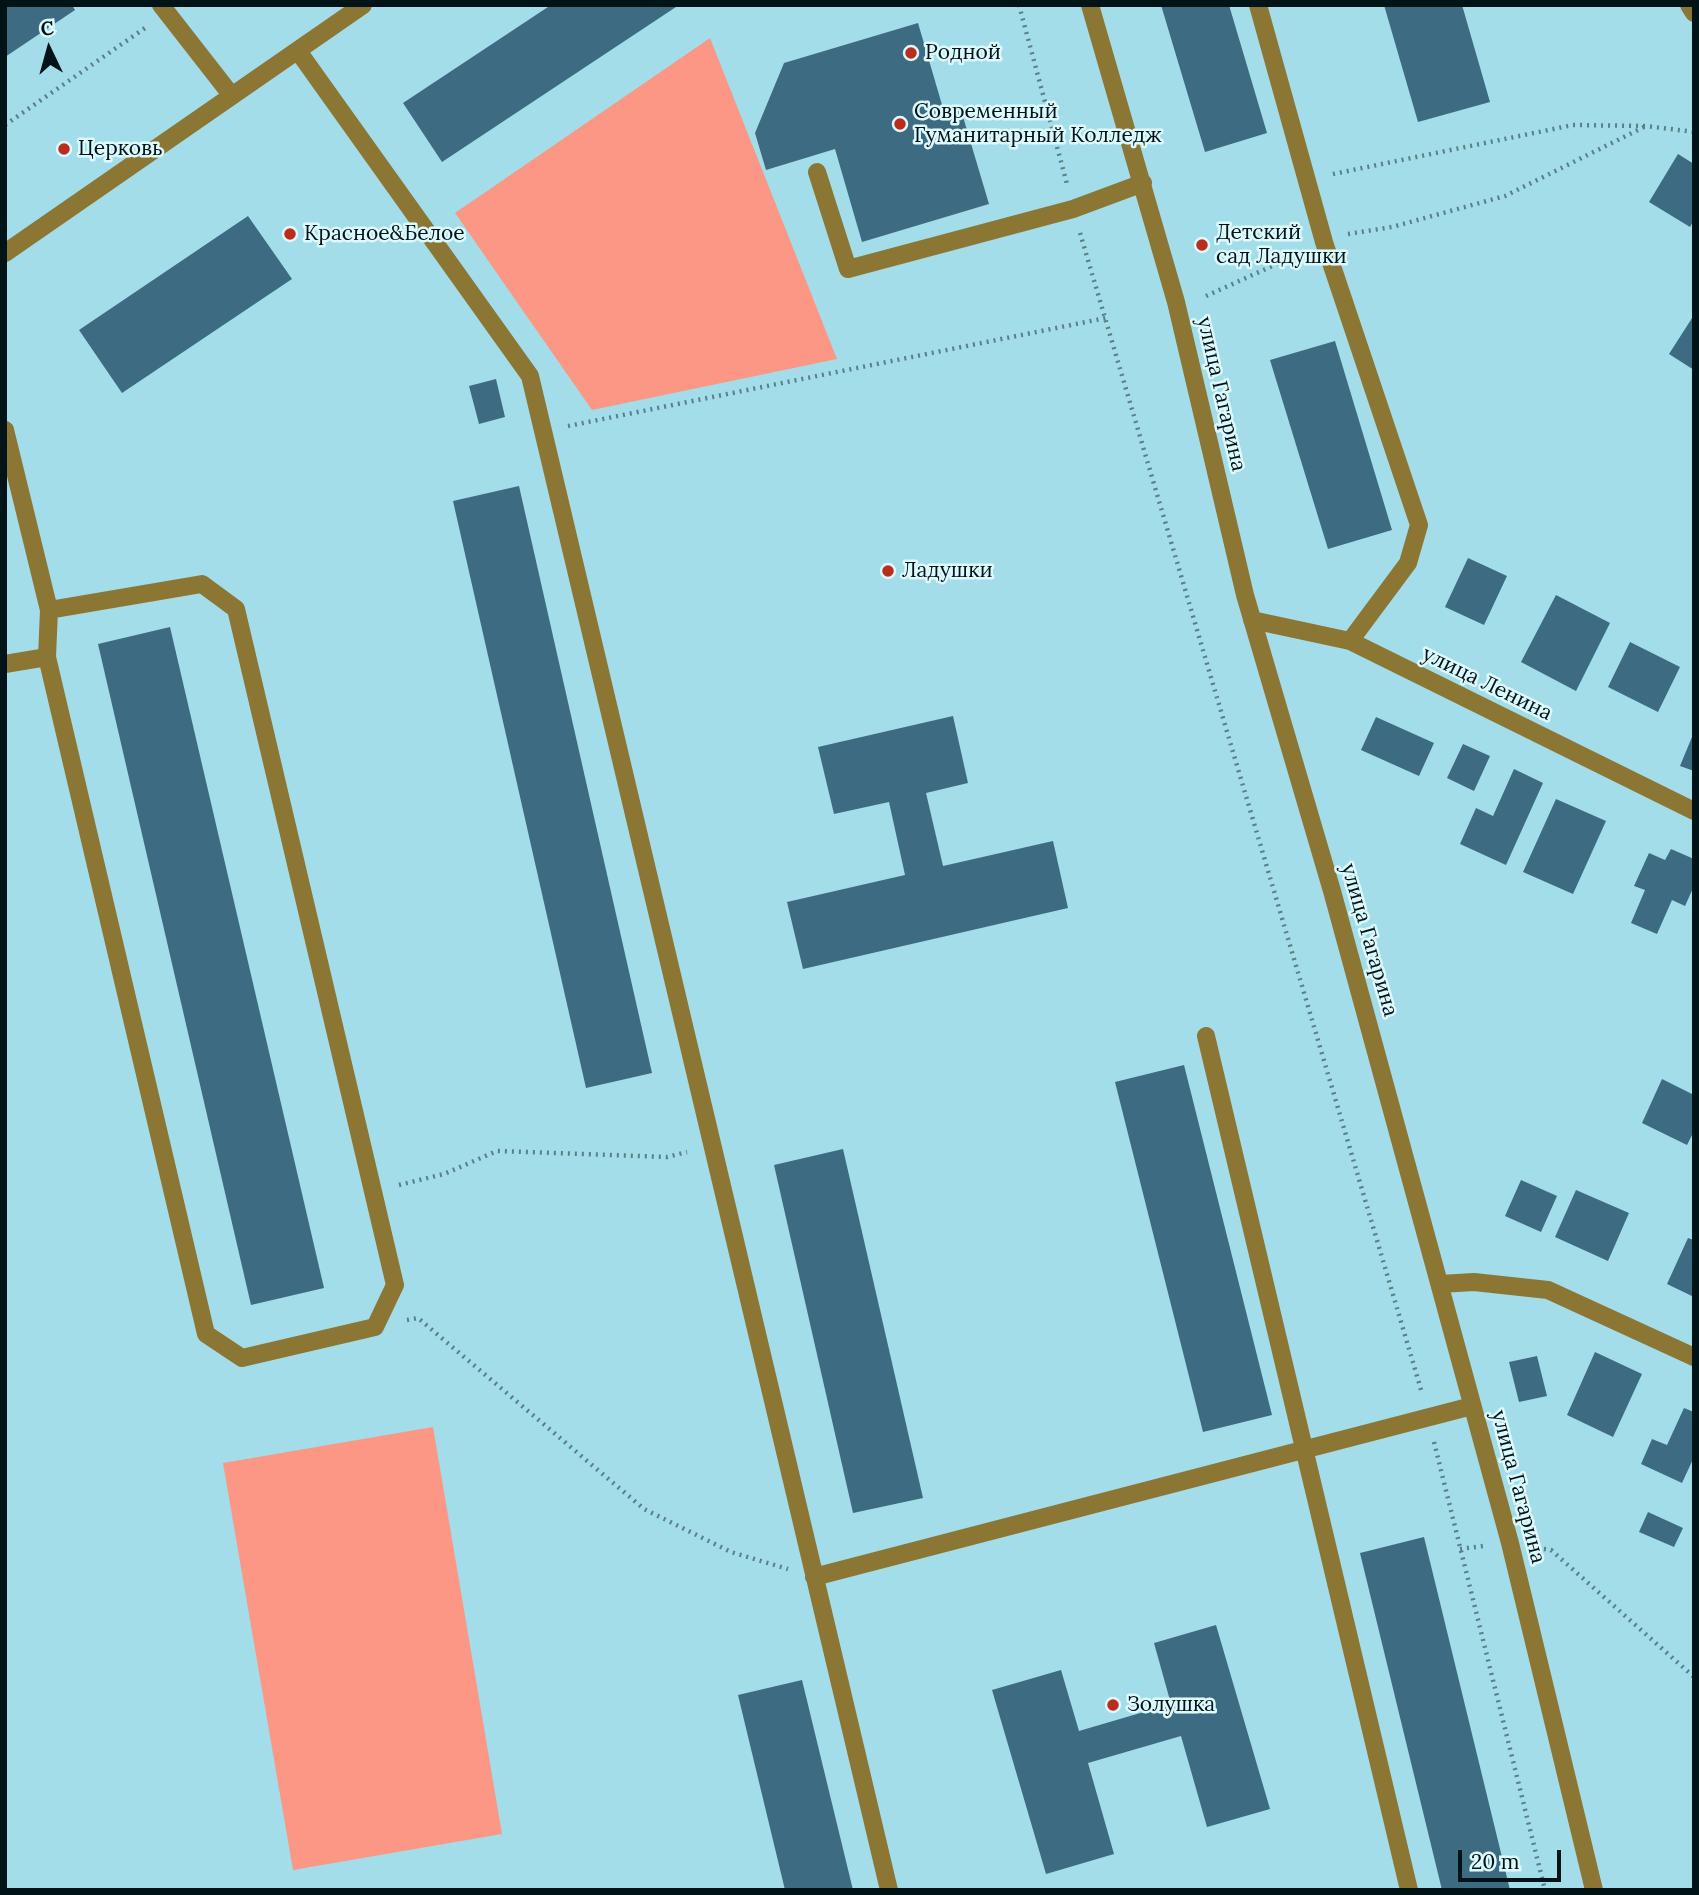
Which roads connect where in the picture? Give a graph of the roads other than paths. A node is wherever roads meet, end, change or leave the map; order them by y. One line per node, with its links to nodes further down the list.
1 (363, 5): 7 (street)
2 (1090, 5): 10 (street, улица Гагарина)
3 (1258, 5): 15 (street)
4 (1689, 5): 6 (street)
5 (158, 13): 8 (street)
6 (1694, 13)
7 (298, 51): 8 (street); 24 (street)
8 (232, 96): 11 (street)
9 (817, 172): 10 (street)
10 (1143, 183): 14 (street, улица Гагарина)
11 (5, 253)
12 (5, 430): 13 (street)
13 (50, 610): 16 (street); 16 (street)
14 (1252, 620): 15 (street, улица Ленина); 20 (street, улица Гагарина)
15 (1350, 641): 18 (street, улица Ленина)
16 (47, 656): 17 (street)
17 (5, 664)
18 (1694, 811)
19 (1206, 1036): 23 (street)
20 (1440, 1284): 21 (street); 22 (street, улица Гагарина)
21 (1694, 1357)
22 (1472, 1406): 23 (street); 27 (street, улица Гагарина)
23 (1304, 1448): 24 (street); 26 (street)
24 (814, 1577): 25 (street)
25 (889, 1890)
26 (1409, 1890)
27 (1594, 1890)

